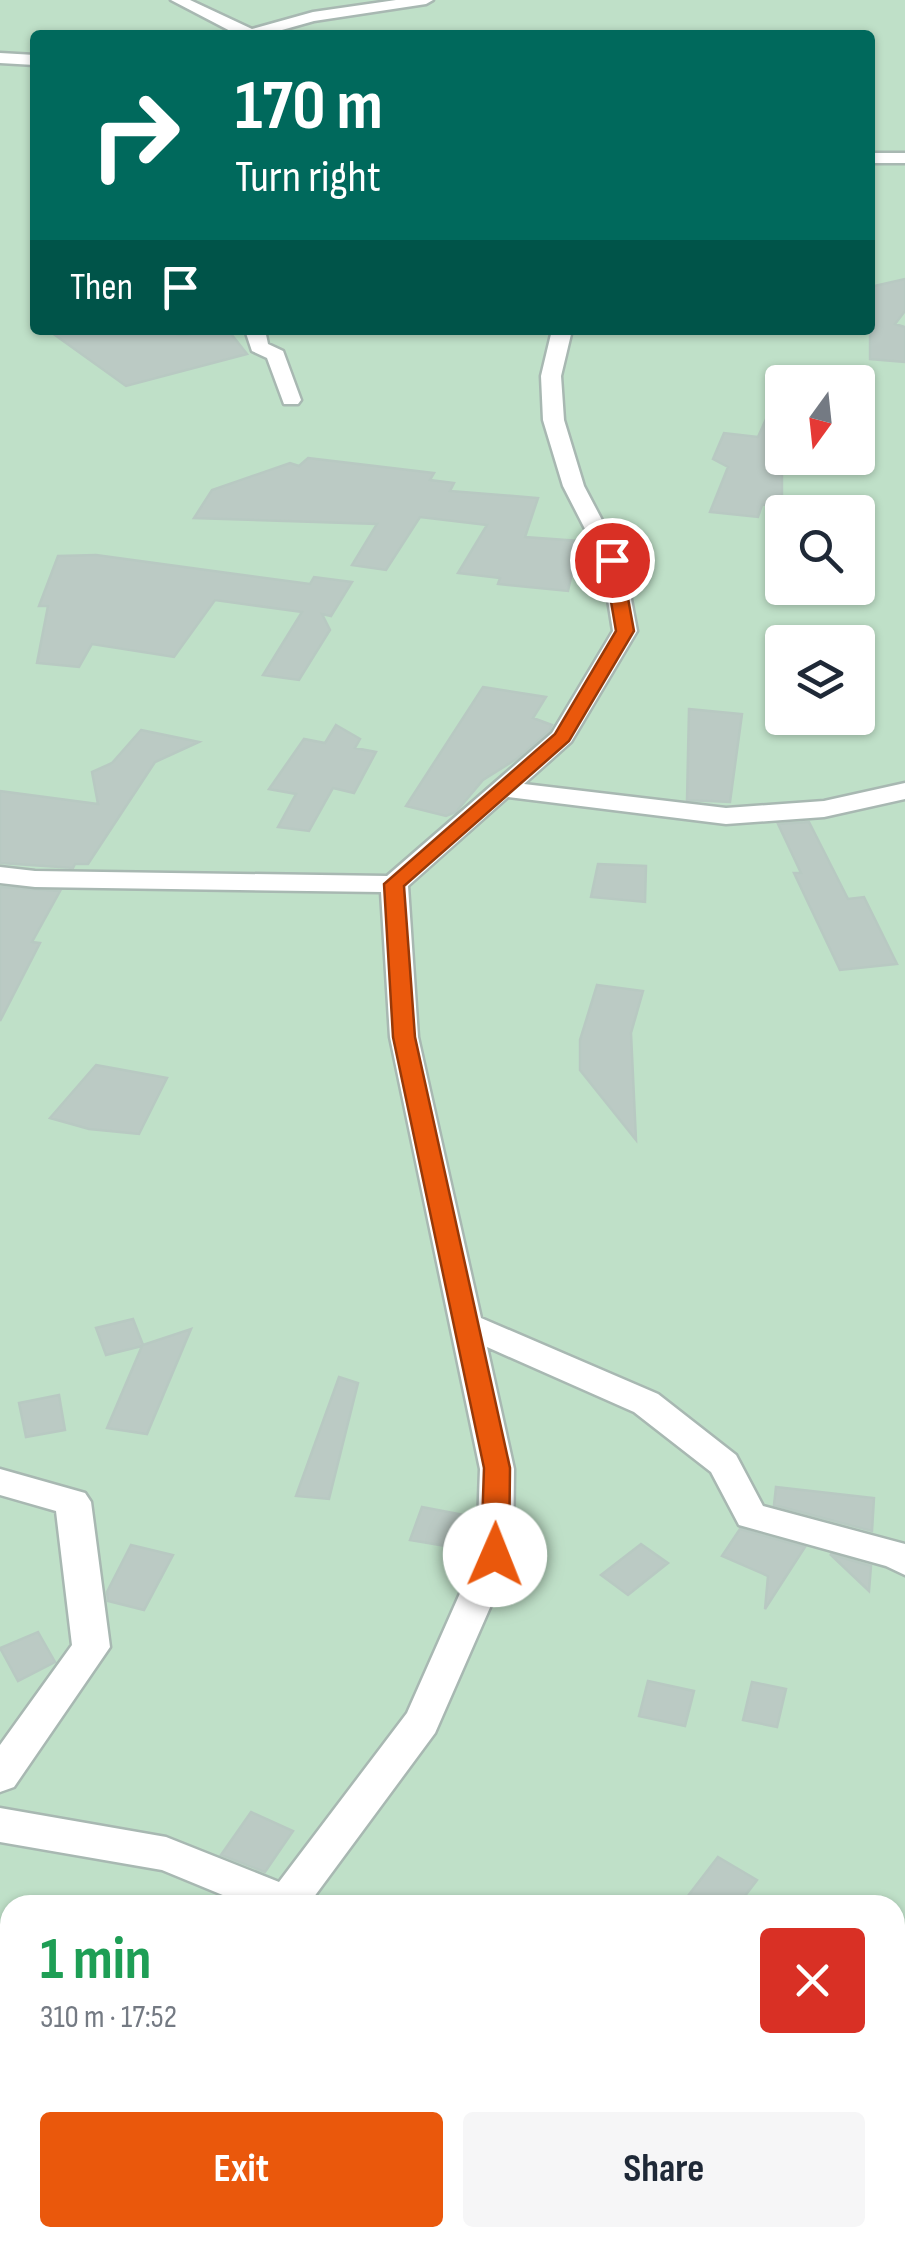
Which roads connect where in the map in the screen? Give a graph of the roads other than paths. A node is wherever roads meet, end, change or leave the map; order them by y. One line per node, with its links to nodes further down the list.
1 (178, 0): 3 (street)
2 (426, 0): 4 (street)
3 (240, 30)
4 (268, 30)
5 (0, 58): 6 (street)
6 (30, 60)
7 (875, 158): 8 (street)
8 (905, 158)
9 (256, 335): 11 (street)
10 (560, 335): 12 (street)
11 (291, 400)
12 (503, 789): 13 (street); 15 (street)
13 (905, 791)
14 (0, 875): 15 (street)
15 (394, 884): 16 (street)
16 (469, 1326): 18 (street); 22 (street)
17 (0, 1482): 19 (street)
18 (905, 1560)
19 (0, 1776)
20 (0, 1825): 21 (street)
21 (264, 1895)
22 (292, 1895)

